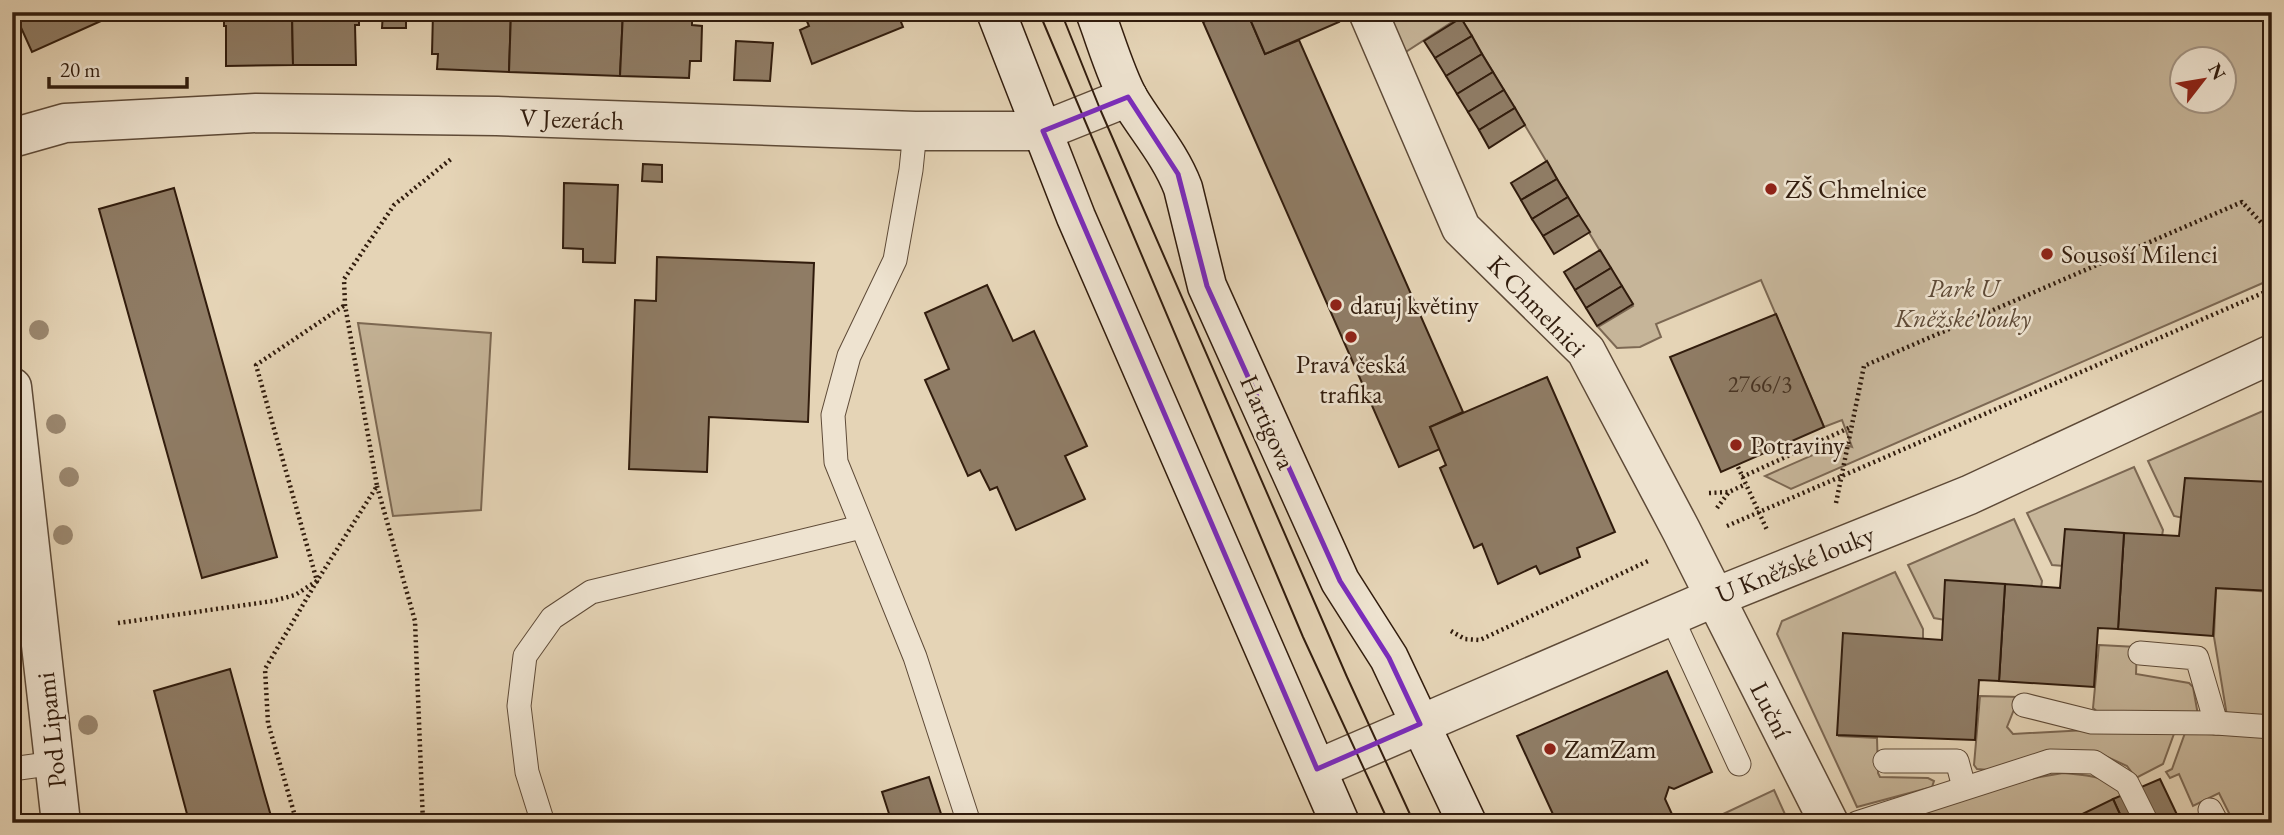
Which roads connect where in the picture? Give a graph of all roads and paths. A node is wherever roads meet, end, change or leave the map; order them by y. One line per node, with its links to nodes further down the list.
1 (996, 12): 6 (street)
2 (1095, 12): 4 (street, Hartigova)
3 (1368, 12): 26 (street, K Chmelnici)
4 (1128, 97): 6 (street, V Jezerách); 33 (street, Hartigova)
5 (915, 131): 6 (street, V Jezerách); 7 (street, V Jezerách); 20 (lane)
6 (1043, 131): 39 (street)
7 (12, 138)
8 (453, 158): 11 (path)
9 (2272, 234): 14 (path)
10 (2272, 289): 16 (path)
11 (345, 305): 18 (path); 25 (path)
12 (2272, 354): 22 (street, U Kněžské louky)
13 (12, 387): 36 (street, Pod Lipami)
14 (1852, 427): 16 (path); 17 (path)
15 (1738, 467): 17 (path)
16 (1843, 475): 19 (path); 22 (path)
17 (1742, 477): 19 (path)
18 (377, 486): 25 (path); 43 (path)
19 (1758, 511): 21 (path); 24 (path)
20 (861, 527): 44 (lane); 45 (lane)
21 (1715, 531)
22 (1825, 551): 24 (street, U Kněžské louky)
23 (1659, 555): 29 (path)
24 (1784, 569): 26 (street, U Kněžské louky)
25 (317, 582): 28 (path); 42 (path)
26 (1713, 598): 27 (street, U Kněžské louky); 48 (street, Luční)
27 (1671, 616): 33 (street, U Kněžské louky); 37 (lane)
28 (118, 623)
29 (1451, 631)
30 (2140, 653): 32 (lane)
31 (2024, 705): 32 (lane)
32 (2216, 723): 34 (lane)
33 (1420, 724): 39 (street, U Kněžské louky); 47 (street, Hartigova)
34 (2272, 727)
35 (1885, 761): 40 (lane)
36 (55, 762): 38 (lane); 41 (street, Pod Lipami)
37 (1739, 764)
38 (12, 769)
39 (1317, 769): 46 (street)
40 (1964, 787): 49 (lane); 50 (lane)
41 (61, 823)
42 (297, 823)
43 (423, 823)
44 (543, 823)
45 (969, 823)
46 (1340, 823)
47 (1467, 823)
48 (1829, 823)
49 (1857, 823)
50 (2147, 823)

